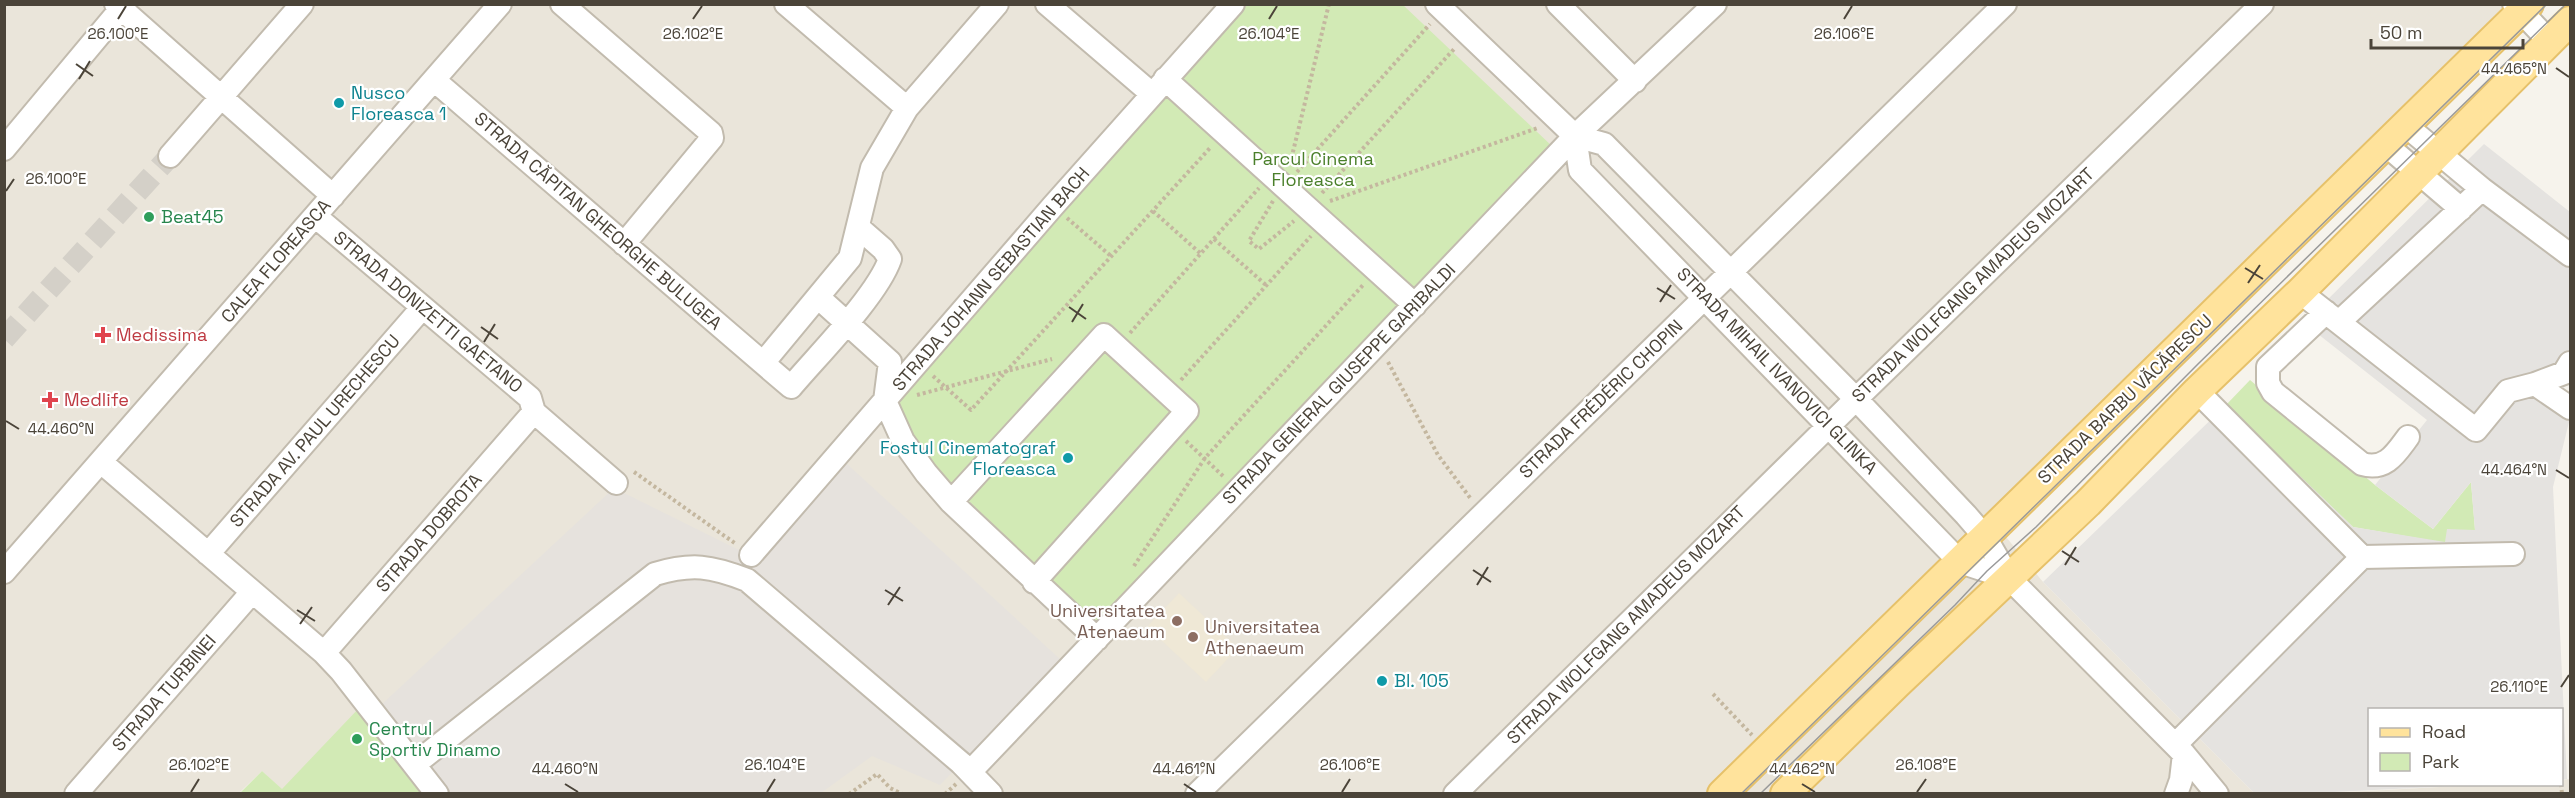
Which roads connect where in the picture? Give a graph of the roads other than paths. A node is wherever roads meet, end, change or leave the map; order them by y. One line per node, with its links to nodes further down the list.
1 (302, 4): 20 (street)
2 (500, 4): 17 (street, CALEA FLOREASCA)
3 (562, 4): 32 (street)
4 (786, 4): 21 (street)
5 (998, 4): 21 (street)
6 (1047, 4): 19 (street)
7 (1233, 4): 19 (street, STRADA JOHANN SEBASTIAN BACH)
8 (1558, 4): 18 (street)
9 (1715, 4): 18 (street, STRADA GENERAL GIUSEPPE GARIBALDI)
10 (2005, 4): 34 (street, STRADA FRÉDÉRIC CHOPIN)
11 (2262, 4): 46 (street, STRADA WOLFGANG AMADEUS MOZART)
12 (121, 6): 20 (street); 24 (street)
13 (1440, 7): 22 (street, STRADA MIHAIL IVANOVICI GLINKA)
14 (2521, 7): 16 (street); 23 (main road, STRADA BARBU VĂCĂRESCU)
15 (2571, 21): 16 (main road)
16 (2550, 42): 26 (main road)
17 (434, 80): 28 (street, CALEA FLOREASCA); 32 (street, STRADA CĂPITAN GHEORGHE BULUGEA)
18 (1635, 81): 22 (street, STRADA GENERAL GIUSEPPE GARIBALDI)
19 (1159, 87): 38 (street); 47 (street, STRADA JOHANN SEBASTIAN BACH)
20 (222, 98): 25 (street); 28 (street)
21 (907, 108): 31 (street)
22 (1567, 129): 34 (street, STRADA MIHAIL IVANOVICI GLINKA); 36 (street, STRADA MIHAIL IVANOVICI GLINKA); 38 (street, STRADA GENERAL GIUSEPPE GARIBALDI)
23 (2395, 135): 26 (street); 55 (main road, STRADA BARBU VĂCĂRESCU)
24 (4, 149)
25 (170, 156)
26 (2429, 163): 27 (street); 29 (street); 35 (main road)
27 (2482, 189): 29 (street); 33 (street)
28 (333, 196): 30 (street, CALEA FLOREASCA)
29 (2461, 209): 40 (street)
30 (315, 216): 39 (street, STRADA DONIZETTI GAETANO); 52 (street, CALEA FLOREASCA)
31 (859, 228): 37 (street); 41 (street, STRADA CĂPITAN GHEORGHE BULUGEA)
32 (624, 244): 42 (street, STRADA CĂPITAN GHEORGHE BULUGEA)
33 (2571, 255)
34 (1729, 272): 36 (street, STRADA FRÉDÉRIC CHOPIN); 46 (street, STRADA MIHAIL IVANOVICI GLINKA)
35 (2300, 292): 40 (street); 45 (main road)
36 (1705, 296): 50 (street, STRADA MIHAIL IVANOVICI GLINKA); 74 (street, STRADA FRÉDÉRIC CHOPIN)
37 (819, 298): 41 (street); 42 (street)
38 (1414, 305): 66 (street, STRADA GENERAL GIUSEPPE GARIBALDI)
39 (422, 308): 49 (street, STRADA DONIZETTI GAETANO); 57 (street, STRADA AV. PAUL URECHESCU)
40 (2332, 317): 44 (street); 51 (street)
41 (847, 322): 42 (street, STRADA CĂPITAN GHEORGHE BULUGEA); 47 (street)
42 (762, 363)
43 (2571, 363): 44 (street)
44 (2535, 384): 48 (street)
45 (2197, 391): 60 (street); 63 (main road)
46 (1856, 399): 50 (street, STRADA WOLFGANG AMADEUS MOZART); 55 (street, STRADA MIHAIL IVANOVICI GLINKA)
47 (885, 401): 54 (street); 59 (street, STRADA JOHANN SEBASTIAN BACH)
48 (2571, 408)
49 (534, 412): 53 (street, STRADA DONIZETTI GAETANO); 67 (street, STRADA DOBROTA)
50 (1829, 425): 61 (street, STRADA MIHAIL IVANOVICI GLINKA); 75 (street, STRADA WOLFGANG AMADEUS MOZART)
51 (2408, 437)
52 (101, 462): 56 (street, CALEA FLOREASCA); 57 (street)
53 (624, 477)
54 (951, 502): 64 (street); 64 (street)
55 (1985, 537): 61 (main road, STRADA BARBU VĂCĂRESCU); 63 (street, STRADA MIHAIL IVANOVICI GLINKA)
56 (13, 546): 62 (street, CALEA FLOREASCA)
57 (208, 554): 65 (street)
58 (2513, 554): 60 (street)
59 (751, 555)
60 (2362, 557): 68 (street)
61 (1960, 562): 63 (street, STRADA MIHAIL IVANOVICI GLINKA); 76 (main road, STRADA BARBU VĂCĂRESCU)
62 (4, 572)
63 (2009, 578): 68 (street, STRADA MIHAIL IVANOVICI GLINKA); 77 (main road)
64 (1034, 582): 66 (street)
65 (252, 592): 67 (street); 71 (street, STRADA TURBINEI)
66 (1097, 639): 70 (street, STRADA GENERAL GIUSEPPE GARIBALDI)
67 (324, 653): 69 (street)
68 (2179, 750): 78 (street); 79 (street, STRADA MIHAIL IVANOVICI GLINKA)
69 (415, 764): 70 (street); 72 (street)
70 (970, 772): 73 (street)
71 (76, 794)
72 (437, 794)
73 (991, 794)
74 (1197, 794)
75 (1455, 794)
76 (1722, 794)
77 (1785, 794)
78 (2176, 794)
79 (2217, 794)

